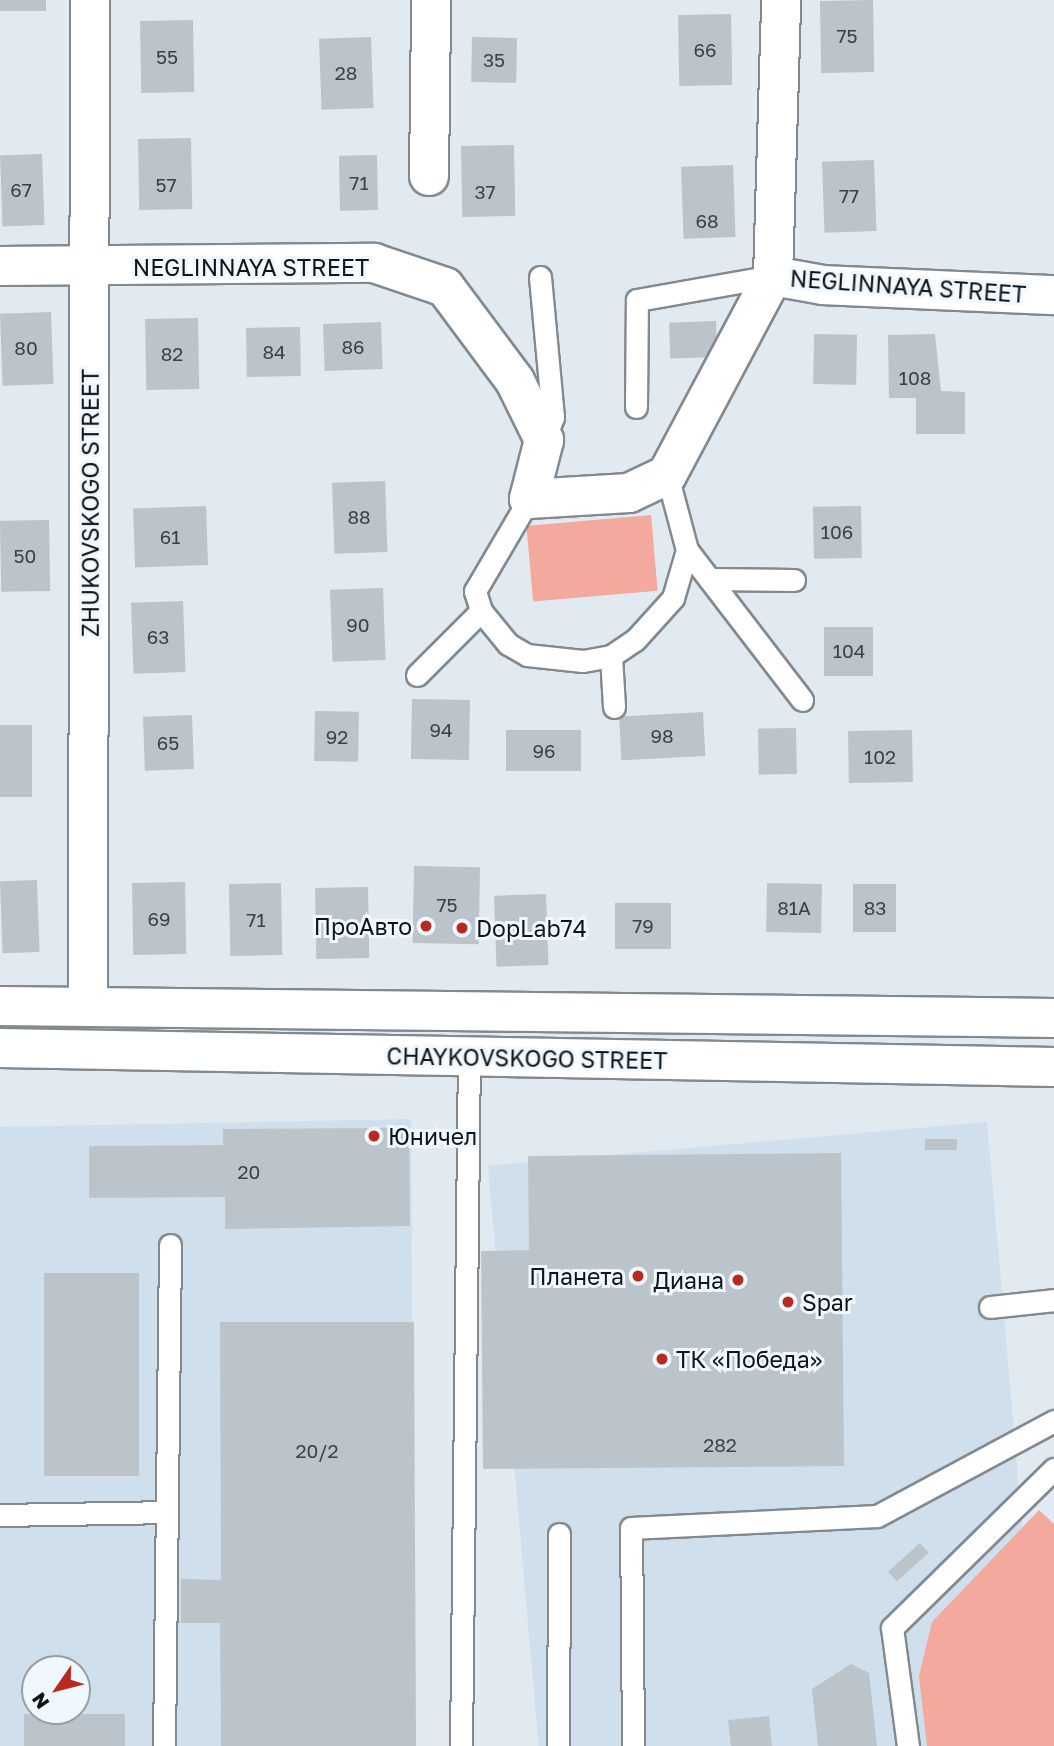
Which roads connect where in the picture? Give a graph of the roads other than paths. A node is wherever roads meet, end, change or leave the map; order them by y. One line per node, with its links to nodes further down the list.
1 (90, 0): 6 (street, ZHUKOVSKOGO STREET)
2 (431, 0): 4 (street)
3 (781, 0): 8 (street)
4 (429, 176)
5 (0, 266): 6 (street, NEGLINNAYA STREET)
6 (91, 268): 11 (street, NEGLINNAYA STREET); 23 (street, ZHUKOVSKOGO STREET)
7 (540, 276): 11 (lane)
8 (773, 276): 9 (street, NEGLINNAYA STREET); 10 (lane); 12 (street, NEGLINNAYA STREET)
9 (1054, 295)
10 (636, 407)
11 (544, 440): 13 (street)
12 (667, 475): 13 (street); 14 (lane)
13 (529, 499): 17 (lane)
14 (687, 550): 15 (lane); 18 (lane)
15 (712, 579): 16 (lane); 20 (lane)
16 (794, 580)
17 (481, 611): 18 (lane); 19 (lane)
18 (611, 656): 21 (lane)
19 (417, 675)
20 (802, 700)
21 (614, 708)
22 (0, 1006): 23 (street, CHAYKOVSKOGO STREET)
23 (88, 1007): 24 (street, CHAYKOVSKOGO STREET)
24 (1054, 1018)
25 (0, 1048): 26 (street, CHAYKOVSKOGO STREET)
26 (469, 1056): 27 (street, CHAYKOVSKOGO STREET); 37 (lane)
27 (1054, 1068)
28 (170, 1245): 33 (lane)
29 (1054, 1300): 30 (lane)
30 (990, 1307)
31 (1054, 1421): 39 (lane)
32 (1054, 1469): 40 (lane)
33 (166, 1512): 34 (lane); 36 (lane)
34 (0, 1515)
35 (559, 1534): 38 (lane)
36 (164, 1746)
37 (461, 1746)
38 (558, 1746)
39 (634, 1746)
40 (908, 1746)

